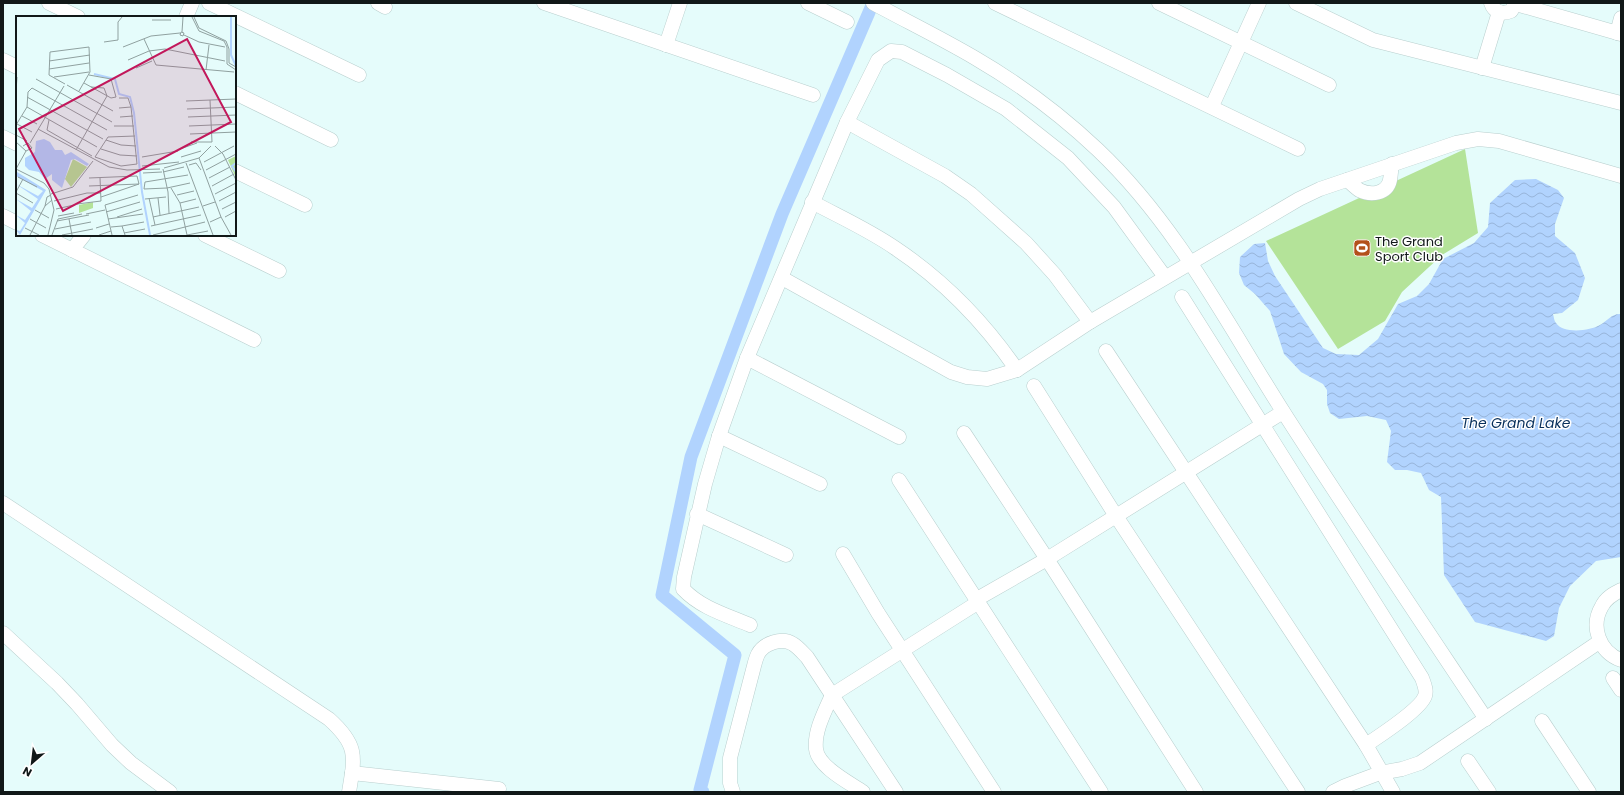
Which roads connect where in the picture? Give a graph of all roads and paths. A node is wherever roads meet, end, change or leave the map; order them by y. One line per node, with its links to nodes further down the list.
1 (49, 3): 14 (street)
2 (192, 3): 15 (street)
3 (209, 3): 24 (street)
4 (544, 3): 20 (street)
5 (680, 3): 20 (street)
6 (808, 3): 17 (street)
7 (872, 3): 47 (street)
8 (995, 3): 29 (street)
9 (1159, 3): 19 (street)
10 (1259, 3): 19 (street)
11 (1296, 3): 23 (street)
12 (1516, 3): 13 (street); 18 (street)
13 (1495, 8): 23 (street)
14 (76, 16)
15 (186, 16)
16 (1621, 18): 18 (street)
17 (847, 22)
18 (1619, 33)
19 (1241, 43): 25 (street); 29 (street)
20 (666, 45): 27 (street)
21 (3, 60): 22 (street)
22 (16, 66)
23 (1482, 68): 28 (street)
24 (358, 74)
25 (1329, 86)
26 (236, 93): 32 (street)
27 (813, 95)
28 (1621, 103)
29 (1212, 106): 34 (street)
30 (847, 122): 39 (street); 49 (street); 52 (street)
31 (3, 137): 33 (street)
32 (331, 140)
33 (16, 144)
34 (1298, 148)
35 (1392, 164): 37 (street); 38 (street); 38 (street)
36 (236, 171): 40 (street)
37 (1621, 176)
38 (1348, 180): 47 (street)
39 (812, 202): 50 (street); 56 (street)
40 (306, 205)
41 (3, 216): 42 (street)
42 (16, 222)
43 (44, 236): 46 (street)
44 (83, 236): 46 (street)
45 (207, 236): 48 (street)
46 (72, 250): 53 (street)
47 (1191, 263): 49 (street); 58 (street)
48 (280, 271)
49 (1165, 277): 52 (street)
50 (782, 278): 55 (street); 56 (street)
51 (1182, 297): 59 (street)
52 (1090, 322): 56 (street)
53 (254, 340)
54 (1106, 351): 63 (street)
55 (747, 358): 61 (street); 62 (street)
56 (1016, 370)
57 (1034, 386): 68 (street)
58 (1283, 412): 59 (street); 82 (street)
59 (1261, 425): 63 (street); 84 (street)
60 (964, 433): 71 (street)
61 (719, 436): 65 (street); 67 (street)
62 (899, 437)
63 (1186, 473): 68 (street); 84 (street)
64 (899, 480): 73 (street)
65 (820, 484)
66 (3, 503): 86 (street)
67 (697, 514): 70 (street); 74 (street)
68 (1116, 516): 71 (street); 97 (street)
69 (843, 554): 77 (street)
70 (786, 555)
71 (1048, 559): 73 (street); 96 (street)
72 (1621, 590): 76 (street)
73 (977, 599): 77 (street); 95 (street)
74 (750, 625)
75 (3, 633): 89 (street)
76 (1599, 642): 78 (street); 82 (street)
77 (902, 651): 81 (street); 94 (street)
78 (1621, 660)
79 (1613, 678): 80 (street)
80 (1621, 690)
81 (832, 695): 91 (street); 92 (street); 93 (street)
82 (1486, 719): 87 (street)
83 (1542, 721): 101 (street)
84 (1366, 745): 87 (street)
85 (1468, 761): 100 (street)
86 (352, 773): 88 (street); 90 (street)
87 (1380, 773): 98 (street); 99 (street)
88 (499, 789)
89 (170, 792)
90 (349, 792)
91 (733, 792)
92 (864, 792)
93 (896, 792)
94 (994, 792)
95 (1101, 792)
96 (1196, 792)
97 (1298, 792)
98 (1333, 792)
99 (1393, 792)
100 (1489, 792)
101 (1589, 792)

